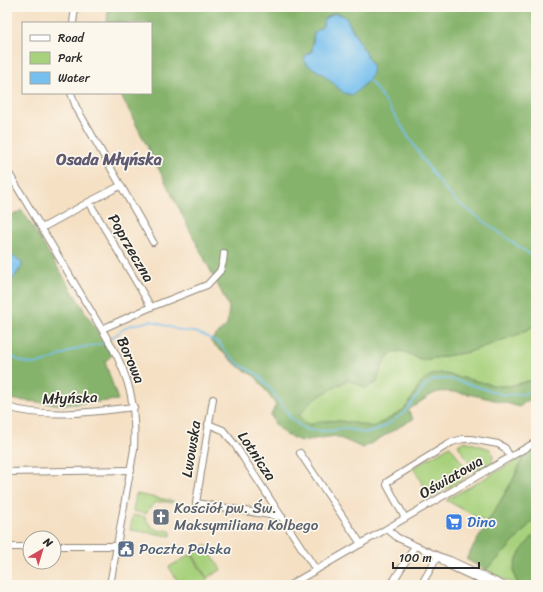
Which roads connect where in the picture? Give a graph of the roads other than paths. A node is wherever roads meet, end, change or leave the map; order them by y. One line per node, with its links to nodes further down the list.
1 (75, 7): 2 (street)
2 (73, 22)
3 (71, 94): 5 (street)
4 (7, 170): 7 (street, Borowa)
5 (120, 186): 6 (street); 8 (street)
6 (89, 202): 7 (street); 10 (street, Poprzeczna)
7 (42, 228): 11 (street, Borowa)
8 (153, 242)
9 (224, 253): 10 (street)
10 (151, 307): 11 (street)
11 (104, 332): 13 (street, Borowa)
12 (213, 399): 15 (street, Lwowska)
13 (134, 407): 14 (street, Młyńska); 19 (street, Borowa)
14 (7, 408)
15 (208, 424): 21 (street, Lotnicza); 21 (street, Lwowska)
16 (536, 442): 18 (street, Oświatowa)
17 (300, 453): 24 (street)
18 (510, 457): 22 (street, Oświatowa); 22 (street, Oświatowa)
19 (131, 470): 20 (street); 26 (street, Borowa)
20 (7, 472)
21 (282, 518): 31 (street, Lotnicza)
22 (405, 518): 23 (street, Oświatowa)
23 (387, 529): 24 (street, Oświatowa); 27 (street)
24 (361, 544): 31 (street, Oświatowa)
25 (62, 546): 26 (street)
26 (117, 546): 32 (street, Borowa)
27 (416, 546): 30 (street); 34 (street)
28 (7, 547): 29 (street)
29 (22, 547)
30 (438, 556): 35 (street); 36 (street); 37 (street)
31 (316, 570): 33 (street, Oświatowa)
32 (110, 585)
33 (290, 585)
34 (391, 585)
35 (421, 585)
36 (491, 585)
37 (503, 585)

